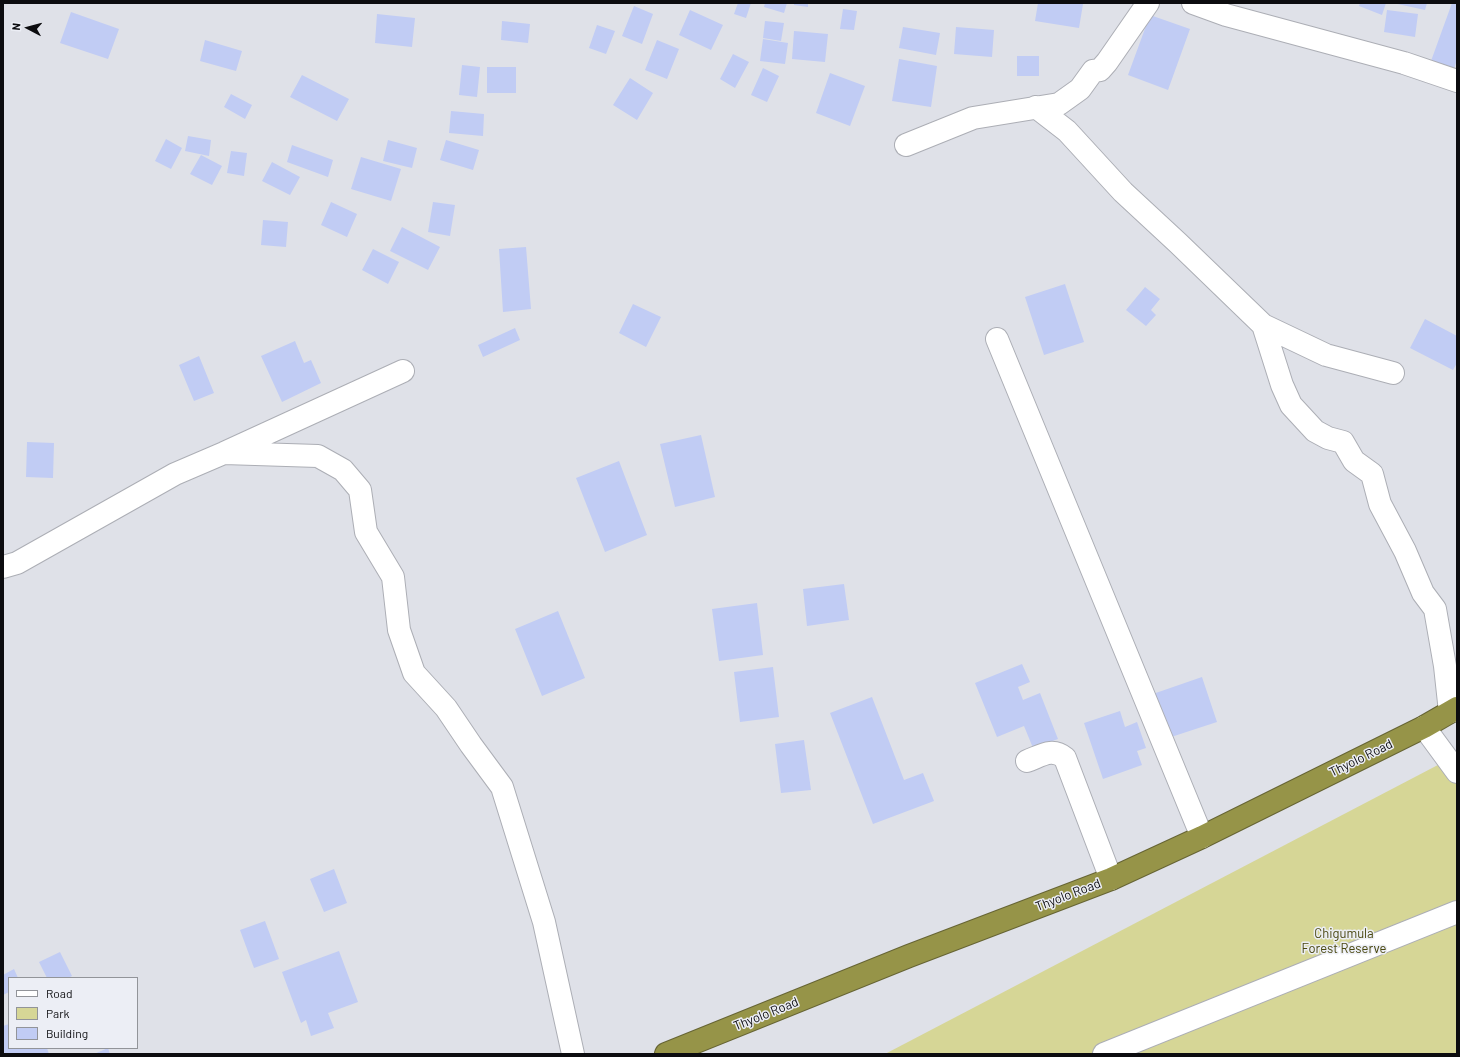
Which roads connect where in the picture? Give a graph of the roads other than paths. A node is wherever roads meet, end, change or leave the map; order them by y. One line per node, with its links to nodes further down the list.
1 (1148, 3): 4 (street)
2 (1193, 3): 3 (street)
3 (1457, 81)
4 (1036, 107): 5 (street); 6 (street)
5 (906, 145)
6 (1263, 325): 9 (street); 12 (street)
7 (997, 340): 16 (street)
8 (403, 372): 10 (street)
9 (1393, 373)
10 (224, 453): 11 (street); 19 (street)
11 (3, 567)
12 (1453, 710): 13 (highway, Thyolo Road)
13 (1424, 727): 15 (street); 16 (highway, Thyolo Road)
14 (1027, 761): 17 (street)
15 (1457, 772)
16 (1202, 837): 17 (highway, Thyolo Road)
17 (1111, 879): 20 (highway, Thyolo Road)
18 (1457, 912): 21 (street)
19 (573, 1054)
20 (666, 1054)
21 (1104, 1054)

